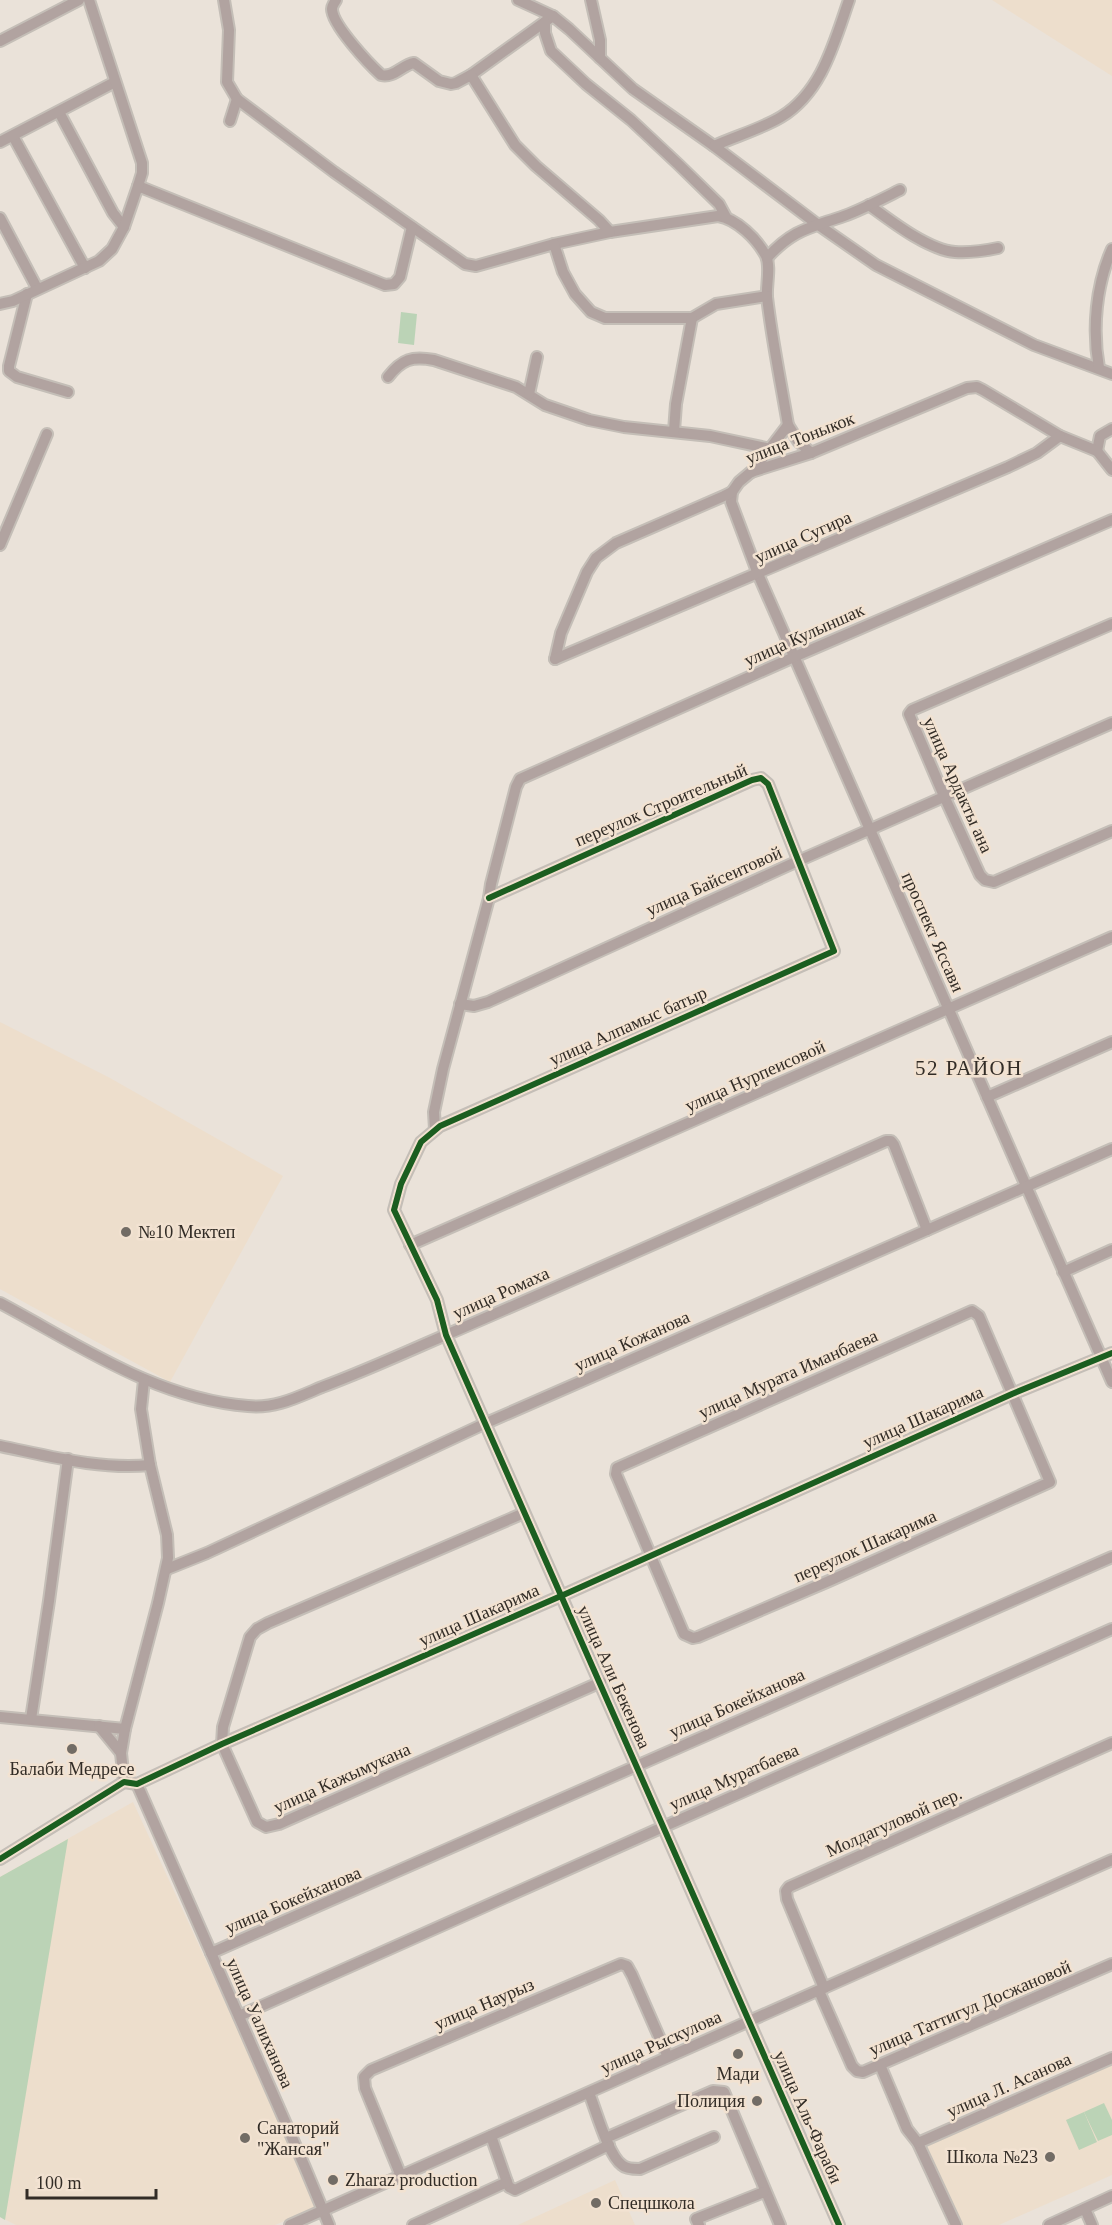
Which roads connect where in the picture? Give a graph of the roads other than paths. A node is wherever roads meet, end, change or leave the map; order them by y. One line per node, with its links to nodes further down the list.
1 (79, 0): 9 (street)
2 (89, 0): 12 (street)
3 (224, 0): 13 (street)
4 (336, 0): 11 (street)
5 (518, 0): 8 (street)
6 (591, 0): 10 (street)
7 (849, 0): 18 (street)
8 (549, 19): 10 (street); 11 (street); 22 (street)
9 (0, 40)
10 (600, 58): 18 (street)
11 (471, 75): 27 (street)
12 (115, 82): 14 (street); 19 (street)
13 (237, 99): 15 (street); 26 (street)
14 (59, 112): 16 (street); 25 (street)
15 (230, 122)
16 (13, 136): 17 (street); 32 (street)
17 (0, 142)
18 (714, 146): 24 (street)
19 (138, 186): 25 (street); 26 (street)
20 (900, 190): 21 (street)
21 (869, 205): 24 (street); 29 (street)
22 (726, 217): 27 (street); 31 (street)
23 (0, 218): 33 (street)
24 (817, 224): 31 (street); 38 (street)
25 (124, 227): 32 (street)
26 (412, 227): 28 (street)
27 (610, 232): 28 (street)
28 (554, 244): 36 (street)
29 (998, 248)
30 (1112, 249): 38 (street)
31 (767, 258): 34 (street)
32 (85, 268): 33 (street)
33 (32, 291): 35 (street); 41 (street)
34 (767, 296): 36 (street); 43 (street)
35 (0, 304)
36 (692, 318): 45 (street)
37 (537, 357): 42 (street)
38 (1099, 368): 39 (street)
39 (1112, 374)
40 (388, 377): 42 (street)
41 (68, 392)
42 (529, 394): 45 (street)
43 (788, 425): 48 (street); 50 (street)
44 (1112, 429): 49 (street)
45 (674, 431): 48 (street)
46 (47, 434): 55 (street)
47 (1060, 436): 49 (street); 50 (street, улица Тоныкок); 56 (street, улица Сугира)
48 (771, 449): 52 (street)
49 (1097, 451): 51 (street)
50 (812, 453): 52 (street, улица Тоныкок)
51 (1112, 470)
52 (751, 472): 53 (street, улица Тоныкок)
53 (732, 492): 56 (street, проспект Яссави); 59 (street, улица Тоныкок)
54 (1112, 520): 58 (street, улица Кулыншак)
55 (0, 545)
56 (758, 574): 58 (street, проспект Яссави); 59 (street, улица Сугира)
57 (1112, 624): 61 (street, улица Ардакты ана)
58 (794, 657): 62 (street, проспект Яссави); 65 (street, улица Кулыншак)
59 (555, 659)
60 (1112, 723): 61 (street, улица Байсеитовой)
61 (944, 796): 62 (street, улица Байсеитовой); 63 (street, улица Ардакты ана)
62 (871, 830): 64 (street, улица Байсеитовой); 68 (street, проспект Яссави)
63 (1112, 831)
64 (798, 861): 65 (street, переулок Строительный); 67 (street, улица Байсеитовой); 71 (street, улица Алпамыс батыр)
65 (489, 898): 67 (street)
66 (1112, 937): 68 (street, улица Нурпеисовой)
67 (460, 1004): 71 (street)
68 (948, 1008): 70 (street, проспект Яссави); 75 (street, улица Нурпеисовой)
69 (1112, 1042): 70 (street)
70 (987, 1097): 73 (street, проспект Яссави)
71 (435, 1129): 75 (street, улица Али Бекенова)
72 (1112, 1149): 73 (street, улица Кожанова)
73 (1025, 1187): 74 (street, улица Кожанова); 77 (street, проспект Яссави)
74 (927, 1230): 79 (street, улица Ромаха); 84 (street, улица Кожанова)
75 (410, 1245): 79 (street, улица Али Бекенова)
76 (1112, 1250): 77 (street)
77 (1063, 1272): 80 (street, проспект Яссави)
78 (0, 1302): 81 (street, улица Ромаха)
79 (446, 1335): 81 (street, улица Ромаха); 84 (street, улица Али Бекенова)
80 (1107, 1356): 82 (street, проспект Яссави); 83 (street, улица Шакарима)
81 (144, 1380): 87 (street)
82 (1112, 1382)
83 (1012, 1394): 89 (street, улица Шакарима); 89 (street, улица Мурата Иманбаева); 89 (street, переулок Шакарима)
84 (484, 1424): 88 (street, улица Али Бекенова); 91 (street, улица Кожанова)
85 (0, 1446): 86 (street)
86 (68, 1459): 87 (street); 96 (street)
87 (150, 1465): 91 (street)
88 (524, 1513): 92 (street, улица Али Бекенова); 100 (street)
89 (651, 1554): 92 (street, улица Шакарима)
90 (1112, 1557): 102 (street, улица Бокейханова)
91 (167, 1569): 98 (street)
92 (561, 1596): 94 (street, улица Али Бекенова); 100 (street, улица Шакарима)
93 (1112, 1629): 105 (street, улица Муратбаева)
94 (601, 1682): 100 (street, улица Кажымукана); 102 (street, улица Али Бекенова)
95 (0, 1717): 96 (street)
96 (30, 1719): 97 (street)
97 (99, 1726): 98 (street); 101 (street)
98 (124, 1729): 101 (street)
99 (1112, 1743): 110 (street, Молдагуловой пер.)
100 (222, 1744): 104 (street, улица Шакарима)
101 (121, 1753): 103 (street)
102 (638, 1766): 105 (street, улица Али Бекенова); 108 (street, улица Бокейханова)
103 (124, 1782): 104 (street); 106 (street)
104 (137, 1784): 108 (street, улица Уалиханова)
105 (663, 1827): 111 (street, улица Муратбаева); 112 (street, улица Али Бекенова)
106 (0, 1859)
107 (1112, 1860): 110 (street, улица Рыскулова)
108 (211, 1953): 111 (street, улица Уалиханова)
109 (1112, 1964): 115 (street, улица Таттигул Досжановой)
110 (821, 1989): 112 (street, улица Рыскулова); 115 (street, улица Таттигул Досжановой)
111 (239, 2016): 126 (street, улица Уалиханова)
112 (750, 2022): 113 (street, улица Рыскулова); 132 (street, улица Аль-Фараби)
113 (668, 2055): 116 (street, улица Рыскулова); 121 (street, улица Наурыз)
114 (1112, 2058): 120 (street, улица Л. Асанова)
115 (880, 2066): 120 (street)
116 (589, 2093): 117 (street, улица Рыскулова); 119 (street)
117 (491, 2136): 121 (street, улица Рыскулова); 122 (street)
118 (714, 2137): 119 (street)
119 (608, 2141): 122 (street); 123 (street)
120 (918, 2143): 133 (street)
121 (401, 2176): 126 (street, улица Рыскулова)
122 (507, 2182): 129 (street)
123 (765, 2192): 130 (street); 131 (street)
124 (1112, 2196): 125 (street)
125 (1085, 2209): 134 (street); 135 (street)
126 (323, 2210): 127 (street, улица Рыскулова); 128 (street, улица Уалиханова)
127 (290, 2225)
128 (329, 2225)
129 (413, 2225)
130 (699, 2225)
131 (780, 2225)
132 (839, 2225)
133 (957, 2225)
134 (1049, 2225)
135 (1092, 2225)

